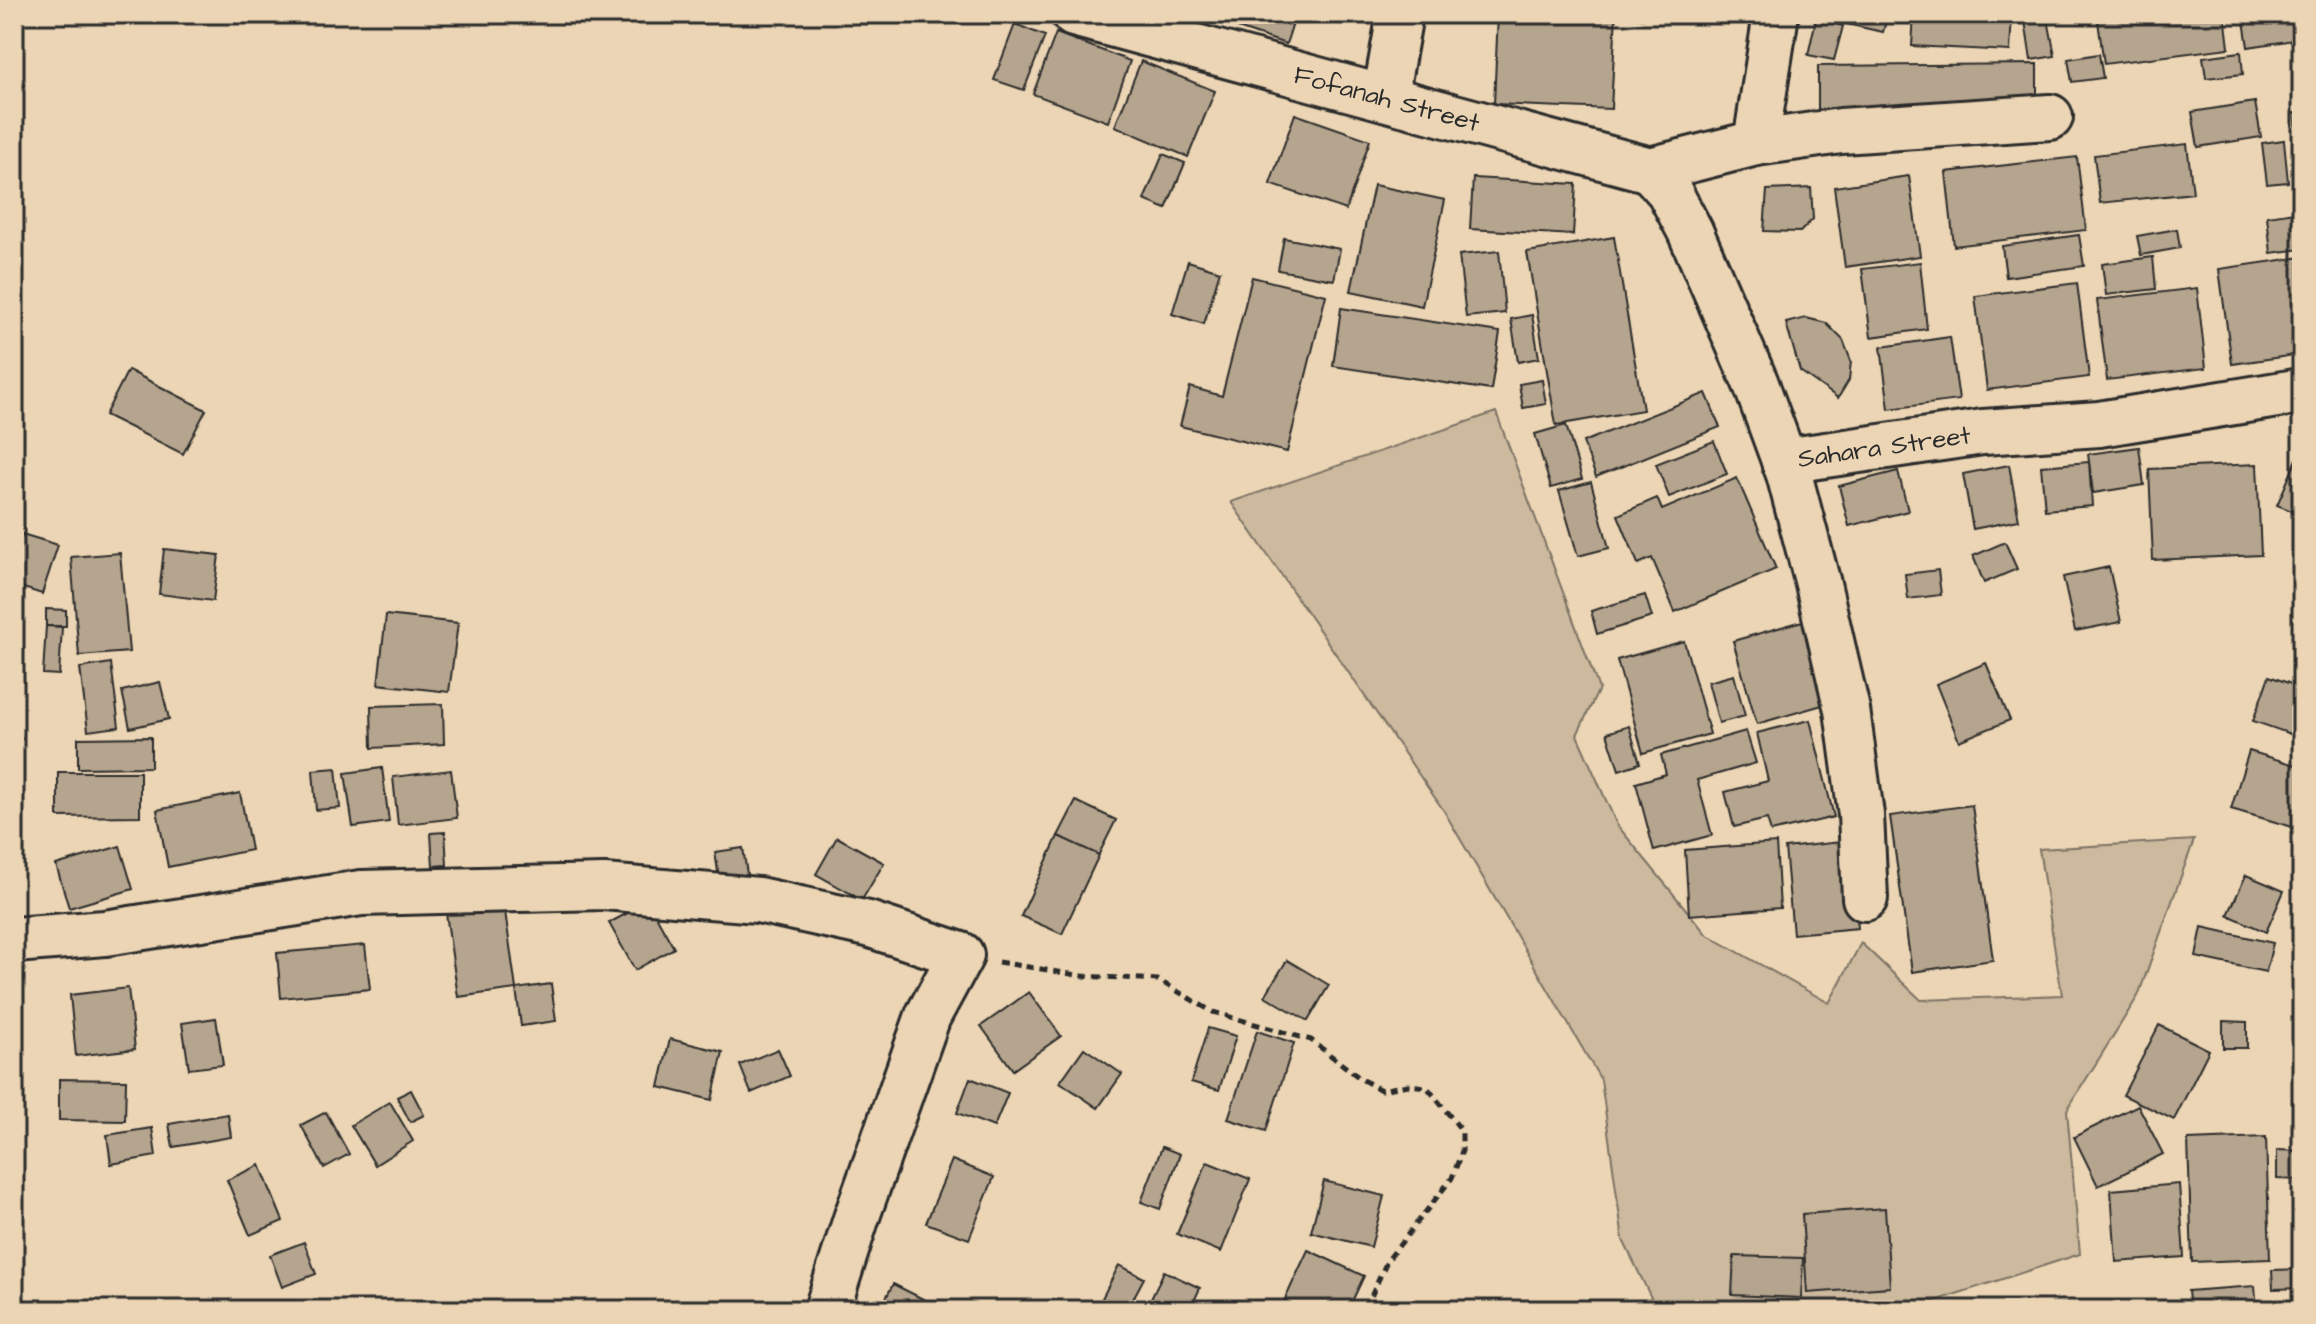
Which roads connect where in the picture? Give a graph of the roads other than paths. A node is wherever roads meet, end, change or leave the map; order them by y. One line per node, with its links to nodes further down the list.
1 (1074, 14): 4 (street, Fofanah Street)
2 (1400, 14): 4 (street)
3 (1776, 14): 6 (street)
4 (1385, 98): 7 (street, Fofanah Street)
5 (2050, 117): 6 (street, Fofanah Street)
6 (1756, 143): 7 (street, Fofanah Street)
7 (1650, 170): 9 (street, Sahara Street)
8 (2302, 391): 9 (street, Sahara Street)
9 (1784, 461): 10 (street)
10 (1865, 898)
11 (14, 940): 12 (street)
12 (827, 1310)

